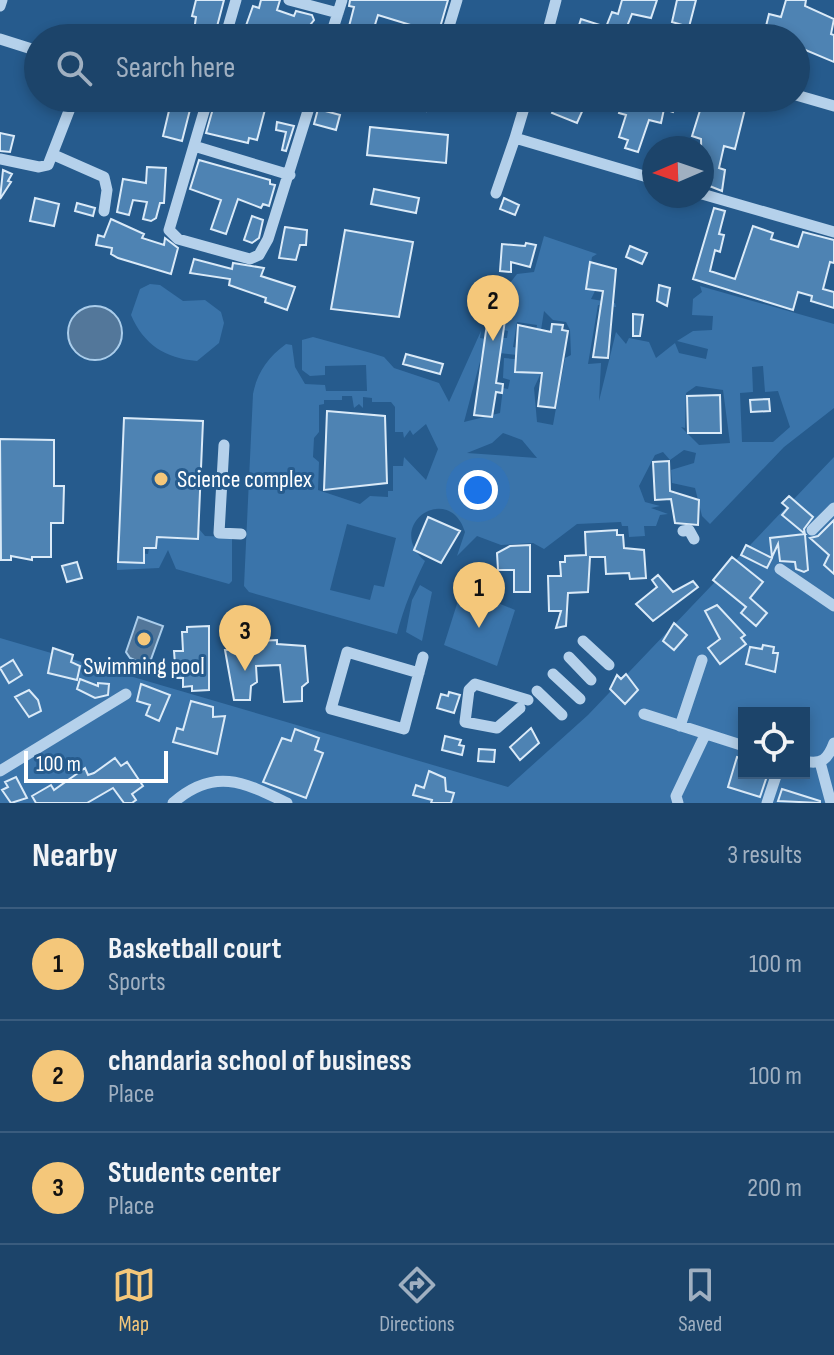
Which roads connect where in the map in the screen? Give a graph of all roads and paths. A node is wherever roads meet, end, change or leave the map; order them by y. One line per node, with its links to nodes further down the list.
1 (2, 0): 7 (street)
2 (236, 0): 9 (street)
3 (289, 0): 8 (street)
4 (342, 0): 8 (street)
5 (457, 0): 11 (street)
6 (556, 0): 12 (street)
7 (0, 6)
8 (338, 13): 10 (street)
9 (229, 24)
10 (334, 24)
11 (450, 24)
12 (550, 24)
13 (0, 39): 14 (street)
14 (24, 47)
15 (810, 99): 16 (street)
16 (834, 106)
17 (69, 112): 23 (street)
18 (204, 112): 22 (street)
19 (308, 112): 25 (street)
20 (523, 112): 21 (street)
21 (515, 138): 26 (street); 27 (street)
22 (194, 146): 25 (street); 25 (street)
23 (54, 155): 24 (street); 29 (street)
24 (0, 159)
25 (290, 175)
26 (642, 175)
27 (496, 193)
28 (714, 197): 30 (street)
29 (104, 211)
30 (834, 232)
31 (224, 445): 35 (street)
32 (834, 508): 33 (street)
33 (812, 530)
34 (683, 531): 36 (street)
35 (241, 534)
36 (694, 539)
37 (780, 569): 38 (street)
38 (834, 606)
39 (583, 641): 43 (street)
40 (423, 657): 44 (street)
41 (569, 657): 46 (street)
42 (702, 660): 52 (street)
43 (609, 665)
44 (419, 673): 44 (street)
45 (553, 674): 48 (street)
46 (591, 680)
47 (126, 694): 58 (street)
48 (580, 699)
49 (528, 700): 49 (street); 51 (street)
50 (644, 714): 52 (street)
51 (562, 715)
52 (680, 726): 53 (street)
53 (705, 735): 55 (street); 63 (street)
54 (834, 743): 57 (street)
55 (738, 744)
56 (810, 761): 57 (street)
57 (820, 762): 60 (street)
58 (0, 771)
59 (775, 779): 64 (street)
60 (830, 788): 65 (street)
61 (173, 803): 62 (street)
62 (287, 803)
63 (678, 803)
64 (767, 803)
65 (831, 803)

